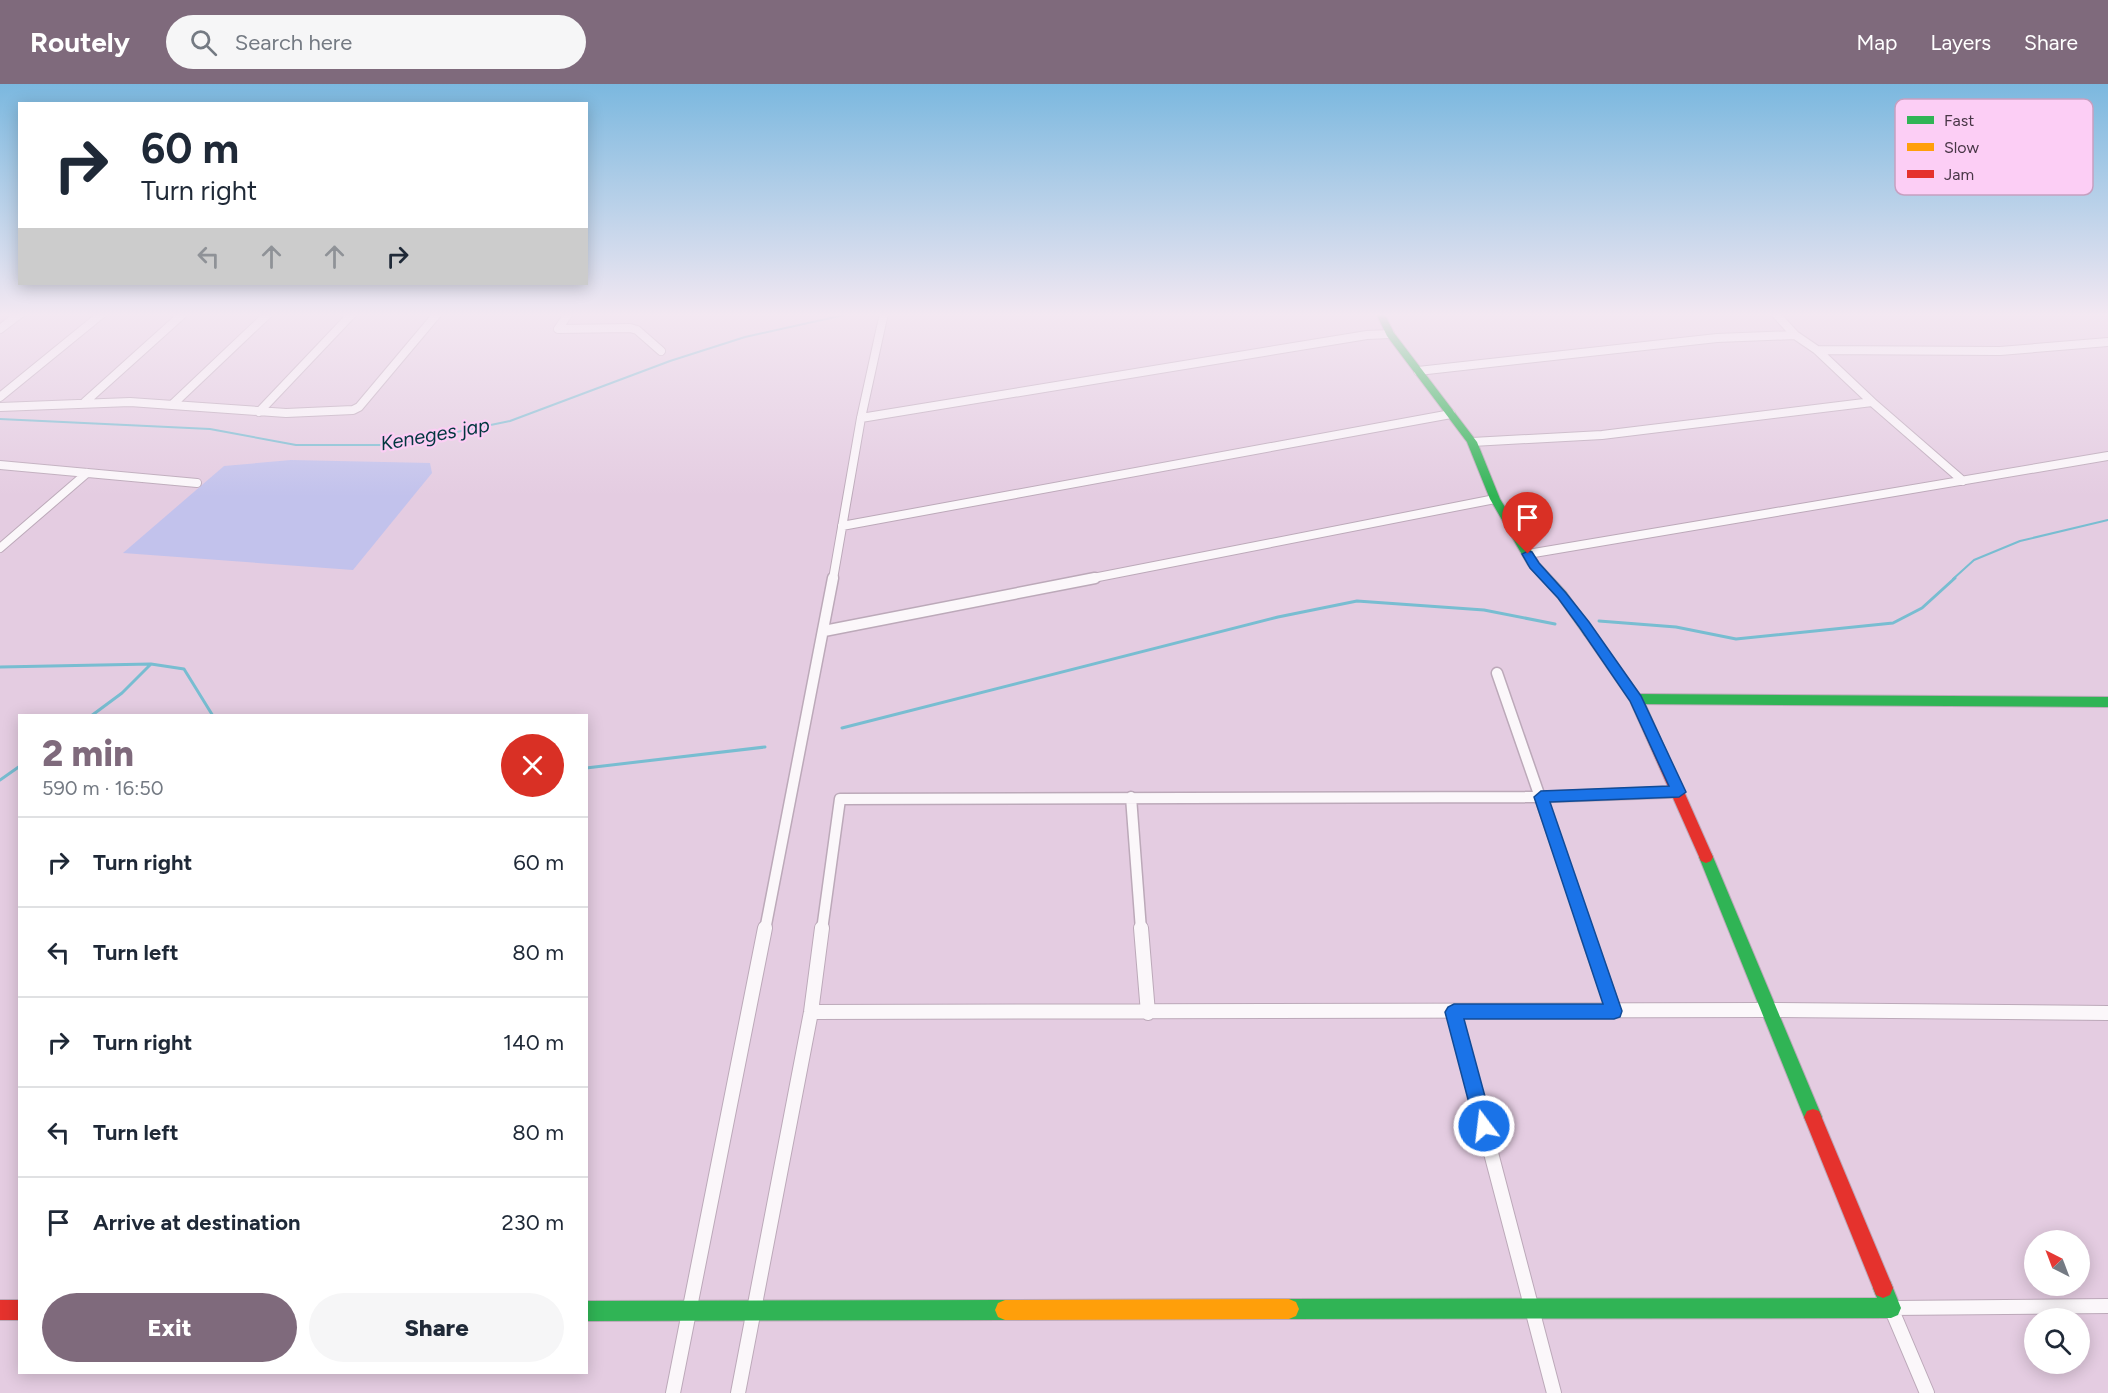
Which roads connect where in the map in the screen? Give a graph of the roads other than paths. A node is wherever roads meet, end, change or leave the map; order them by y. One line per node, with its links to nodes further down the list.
1 (28, 374): 10 (street)
2 (116, 374): 11 (street)
3 (205, 374): 13 (street)
4 (295, 374): 15 (street)
5 (387, 374): 15 (street)
6 (871, 374): 17 (street)
7 (1129, 374): 17 (street)
8 (1420, 374): 16 (street)
9 (1842, 374): 12 (street)
10 (0, 397)
11 (85, 402): 13 (street); 14 (street)
12 (1872, 402): 18 (street); 22 (street)
13 (173, 404): 15 (street)
14 (0, 407)
15 (259, 412)
16 (1450, 414): 18 (street); 25 (street)
17 (861, 418): 25 (street)
18 (1472, 442): 24 (street)
19 (2108, 456): 22 (street)
20 (0, 465): 21 (street)
21 (87, 473): 23 (street); 26 (street)
22 (1963, 481): 27 (street)
23 (197, 483)
24 (1495, 499): 27 (street); 28 (street)
25 (842, 526): 28 (street)
26 (0, 548)
27 (1528, 554): 30 (street)
28 (824, 631): 47 (street)
29 (1497, 673): 34 (street)
30 (1636, 699): 31 (street); 32 (street)
31 (2108, 702)
32 (1679, 792): 34 (street); 35 (street)
33 (1131, 797): 34 (street); 37 (street); 39 (street)
34 (1541, 797): 36 (street)
35 (1767, 1010): 36 (street); 40 (street); 42 (street)
36 (1614, 1011): 38 (street)
37 (811, 1012): 39 (street); 48 (street)
38 (1454, 1012): 39 (street); 43 (street)
39 (1148, 1013)
40 (2108, 1013)
41 (2108, 1306): 42 (street)
42 (1891, 1308): 43 (street); 52 (street)
43 (1532, 1309): 48 (street); 51 (street)
44 (0, 1310): 45 (street)
45 (18, 1310)
46 (588, 1311): 47 (street)
47 (689, 1311): 48 (street); 49 (street)
48 (754, 1311): 50 (street)
49 (674, 1393)
50 (738, 1393)
51 (1554, 1393)
52 (1926, 1393)

